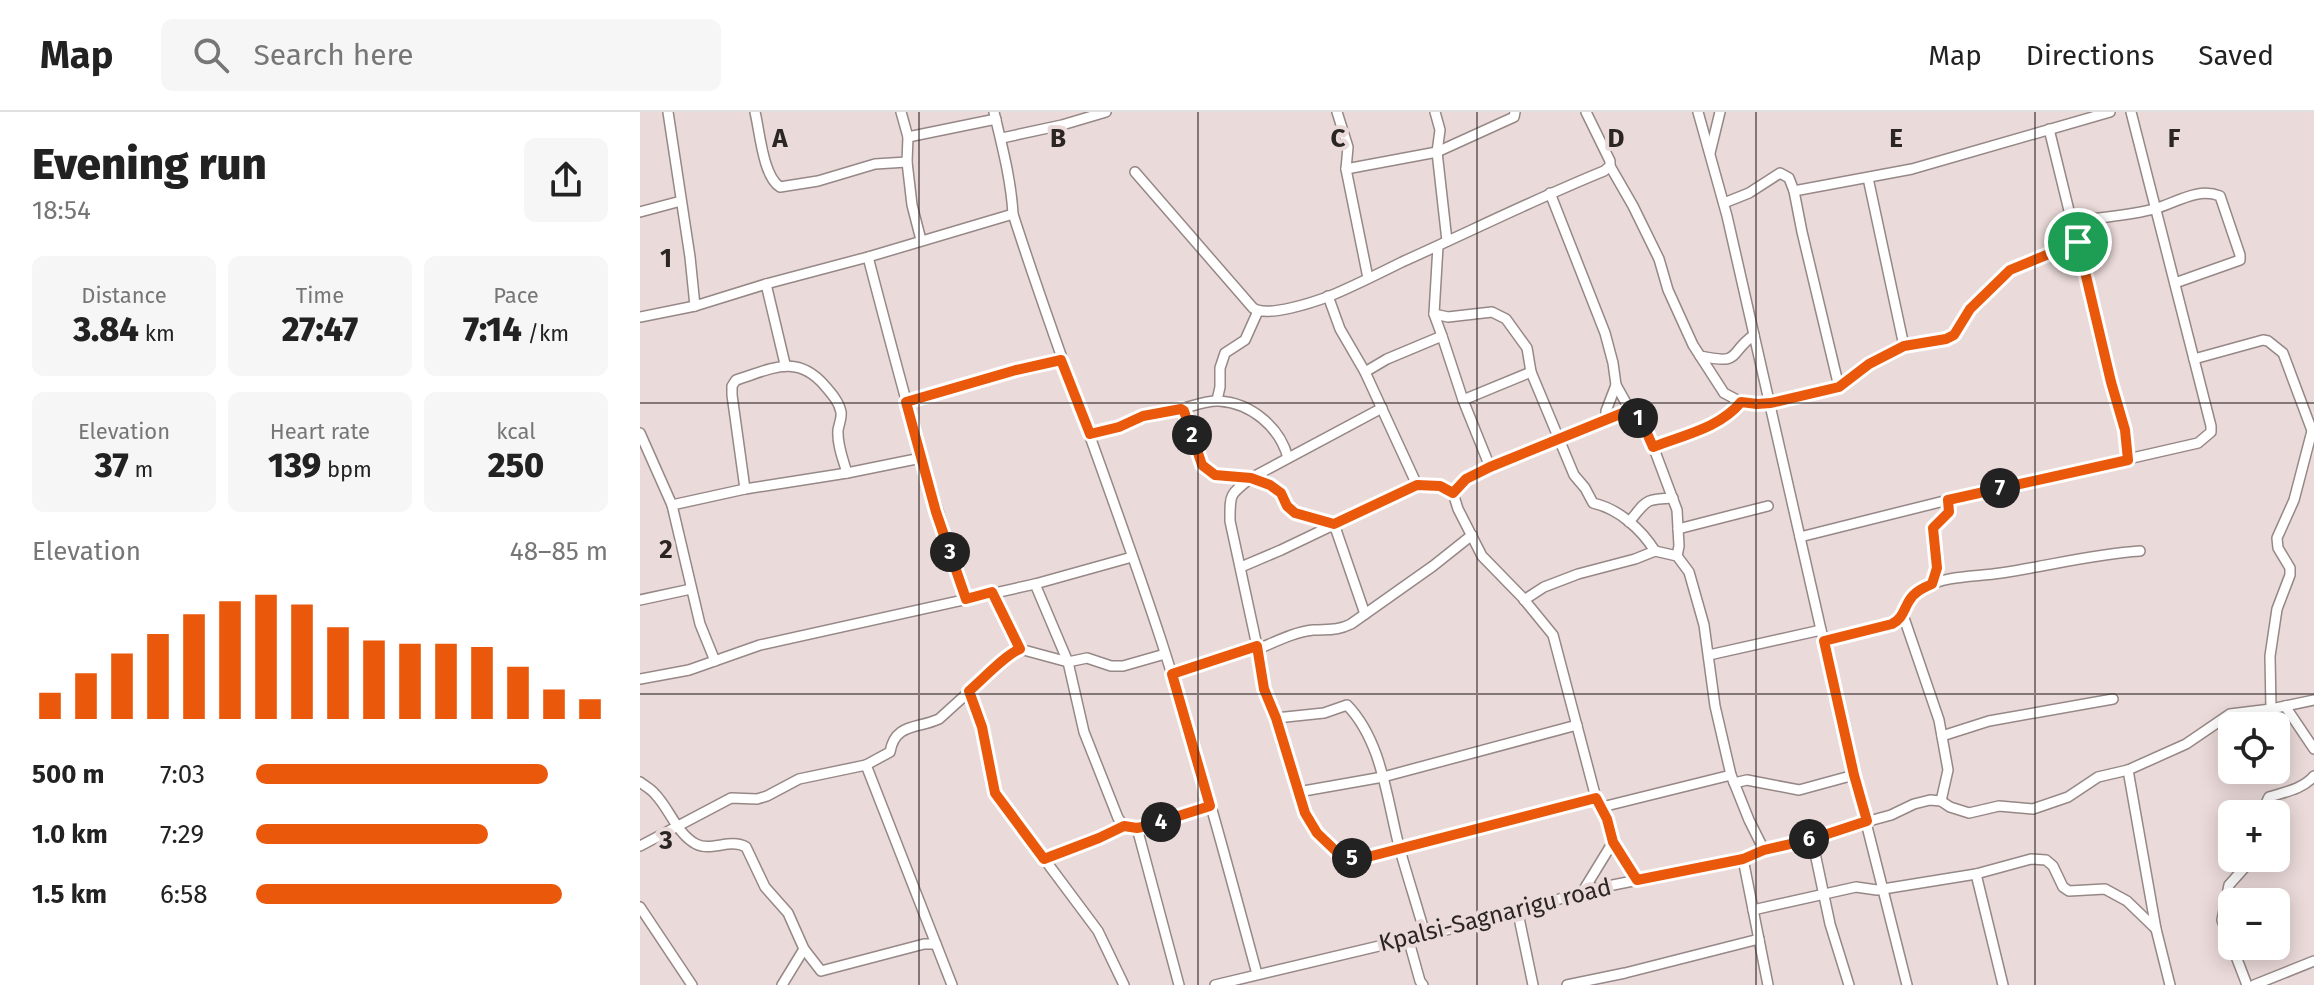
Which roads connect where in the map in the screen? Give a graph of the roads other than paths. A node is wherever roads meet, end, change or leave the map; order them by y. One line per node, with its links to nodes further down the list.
1 (668, 112): 27 (street)
2 (755, 112): 20 (street)
3 (901, 112): 16 (street)
4 (1106, 112): 17 (street)
5 (1337, 112): 22 (street)
6 (1435, 112): 18 (street)
7 (1515, 112): 18 (street)
8 (1586, 112): 21 (street)
9 (1698, 112): 19 (street)
10 (1720, 112): 19 (street)
11 (2110, 112): 14 (street)
12 (2131, 112): 29 (street)
13 (995, 115): 16 (street); 17 (street)
14 (2080, 116): 15 (street)
15 (2049, 129): 24 (street); 32 (street)
16 (908, 137): 20 (street)
17 (1002, 138): 31 (street)
18 (1437, 152): 22 (street); 35 (street)
19 (1709, 156): 28 (street)
20 (907, 162): 33 (street)
21 (1610, 166): 26 (street); 48 (street)
22 (1346, 169): 37 (street)
23 (1135, 172): 42 (street)
24 (1868, 178): 25 (street); 47 (street)
25 (1794, 191): 28 (street); 55 (street)
26 (1550, 193): 35 (street); 54 (street)
27 (681, 201): 30 (street); 41 (street)
28 (1724, 203): 45 (street)
29 (2155, 209): 32 (street); 38 (street); 38 (street)
30 (640, 212)
31 (1013, 214): 33 (street); 50 (street)
32 (2073, 222): 34 (street)
33 (921, 240): 36 (street)
34 (2078, 242): 47 (street); 72 (street)
35 (1443, 244): 37 (street); 43 (street)
36 (868, 257): 39 (street); 58 (street)
37 (1368, 278): 40 (street)
38 (2175, 283): 49 (street)
39 (766, 284): 41 (street); 51 (street)
40 (1328, 296): 42 (street); 52 (street)
41 (695, 306): 44 (street)
42 (1258, 311): 56 (street)
43 (1434, 314): 46 (street); 53 (street)
44 (640, 317)
45 (1754, 335): 48 (street); 60 (street)
46 (1442, 336): 52 (street); 57 (street)
47 (1904, 346): 55 (street)
48 (1700, 356): 59 (street)
49 (2194, 359): 67 (street); 72 (street)
50 (1061, 360): 58 (street); 66 (street)
51 (785, 364): 74 (street); 77 (street)
52 (1365, 372): 61 (street)
53 (1531, 372): 57 (street); 68 (street)
54 (1616, 385): 63 (street); 64 (street)
55 (1839, 387): 60 (street)
56 (1217, 400): 62 (street); 71 (street)
57 (1463, 400): 73 (street)
58 (906, 402): 70 (street)
59 (1741, 402): 60 (street); 69 (street)
60 (1771, 403): 87 (street)
61 (1382, 408): 71 (street); 76 (street)
62 (1181, 409): 66 (street); 75 (street)
63 (1630, 410): 64 (street); 69 (street)
64 (1606, 420): 68 (street)
65 (640, 433): 81 (street)
66 (1090, 434): 91 (street)
67 (2313, 434): 116 (street)
68 (1558, 438): 73 (street); 83 (street)
69 (1653, 447): 79 (street)
70 (921, 458): 74 (street); 97 (street)
71 (1288, 458): 75 (street)
72 (2128, 460): 80 (street)
73 (1490, 467): 78 (street)
74 (847, 473): 77 (street)
75 (1251, 478): 84 (street); 92 (street)
76 (1417, 485): 78 (street); 84 (street)
77 (745, 489): 81 (street)
78 (1453, 493): 86 (street)
79 (1673, 498): 83 (street); 85 (street)
80 (1948, 500): 87 (street); 94 (street)
81 (672, 505): 95 (street)
82 (1768, 506): 85 (street)
83 (1629, 522): 88 (street)
84 (1334, 524): 92 (street); 100 (street)
85 (1678, 529): 90 (street)
86 (1472, 535): 99 (street); 100 (street)
87 (1800, 537): 102 (street)
88 (1655, 551): 90 (street); 99 (street)
89 (2140, 551): 94 (street)
90 (1677, 556): 107 (street)
91 (1132, 557): 93 (street); 106 (street)
92 (1241, 567): 104 (street)
93 (1035, 584): 96 (street); 109 (street)
94 (1932, 584): 101 (street)
95 (691, 589): 98 (street); 108 (street)
96 (992, 592): 97 (street); 105 (street)
97 (966, 599): 108 (street)
98 (640, 600)
99 (1524, 600): 118 (street)
100 (1365, 614): 104 (street)
101 (1903, 615): 103 (street); 119 (street)
102 (1821, 630): 103 (street); 107 (street)
103 (1824, 641): 123 (street)
104 (1258, 648): 110 (street); 117 (street)
105 (1020, 649): 109 (street); 112 (street)
106 (1165, 654): 109 (street); 110 (street)
107 (1709, 655): 126 (street)
108 (715, 661): 111 (street)
109 (1068, 662): 135 (street)
110 (1172, 674): 132 (street)
111 (640, 679)
112 (969, 691): 121 (street); 142 (street)
113 (2113, 699): 119 (street)
114 (2314, 700): 115 (street)
115 (2285, 706): 116 (street); 120 (street)
116 (2271, 709): 122 (street)
117 (1276, 718): 125 (street); 128 (street)
118 (1577, 725): 125 (street); 131 (street)
119 (1942, 736): 130 (street)
120 (2314, 749)
121 (866, 765): 134 (street); 157 (street)
122 (2128, 770): 130 (street); 153 (street)
123 (1854, 775): 126 (street); 133 (street)
124 (2314, 776): 129 (street)
125 (1383, 777): 128 (street); 140 (street)
126 (1733, 779): 131 (street); 141 (street)
127 (640, 782): 134 (street)
128 (1298, 792): 140 (street)
129 (2268, 800)
130 (1941, 801): 133 (street, Kpalsi-Sagnarigu road)
131 (1599, 802): 138 (street); 140 (street)
132 (1210, 806): 136 (street); 160 (street)
133 (1867, 821): 137 (street, Kpalsi-Sagnarigu road); 147 (street)
134 (678, 826): 139 (street); 158 (street)
135 (1124, 826): 136 (street); 142 (street)
136 (1137, 828): 165 (street)
137 (1812, 839): 141 (street, Kpalsi-Sagnarigu road); 149 (street)
138 (1613, 842): 146 (street); 148 (street)
139 (640, 846)
140 (1399, 848): 154 (street)
141 (1764, 850): 143 (street, Kpalsi-Sagnarigu road)
142 (1044, 859): 164 (street)
143 (1743, 859): 146 (street, Kpalsi-Sagnarigu road); 151 (street)
144 (2241, 872): 175 (street)
145 (1976, 874): 147 (street); 153 (street); 173 (street)
146 (1637, 880): 148 (street, Kpalsi-Sagnarigu road)
147 (1884, 889): 149 (street); 172 (street)
148 (1583, 891): 152 (street, Kpalsi-Sagnarigu road)
149 (1823, 892): 151 (street); 171 (street)
150 (640, 907): 161 (street)
151 (1753, 910): 156 (street)
152 (1518, 913): 154 (street, Kpalsi-Sagnarigu road); 168 (street)
153 (2156, 929): 174 (street)
154 (1425, 934): 155 (street, Kpalsi-Sagnarigu road)
155 (1408, 938): 160 (street, Kpalsi-Sagnarigu road); 167 (street)
156 (1759, 939): 169 (street); 170 (street)
157 (936, 944): 158 (street); 163 (street)
158 (804, 949): 162 (street)
159 (2314, 961): 176 (street)
160 (1257, 974): 166 (street, Kpalsi-Sagnarigu road)
161 (691, 985)
162 (782, 985)
163 (952, 985)
164 (1124, 985)
165 (1179, 985)
166 (1215, 985)
167 (1423, 985)
168 (1533, 985)
169 (1567, 985)
170 (1768, 985)
171 (1849, 985)
172 (1907, 985)
173 (2003, 985)
174 (2170, 985)
175 (2247, 985)
176 (2254, 985)

